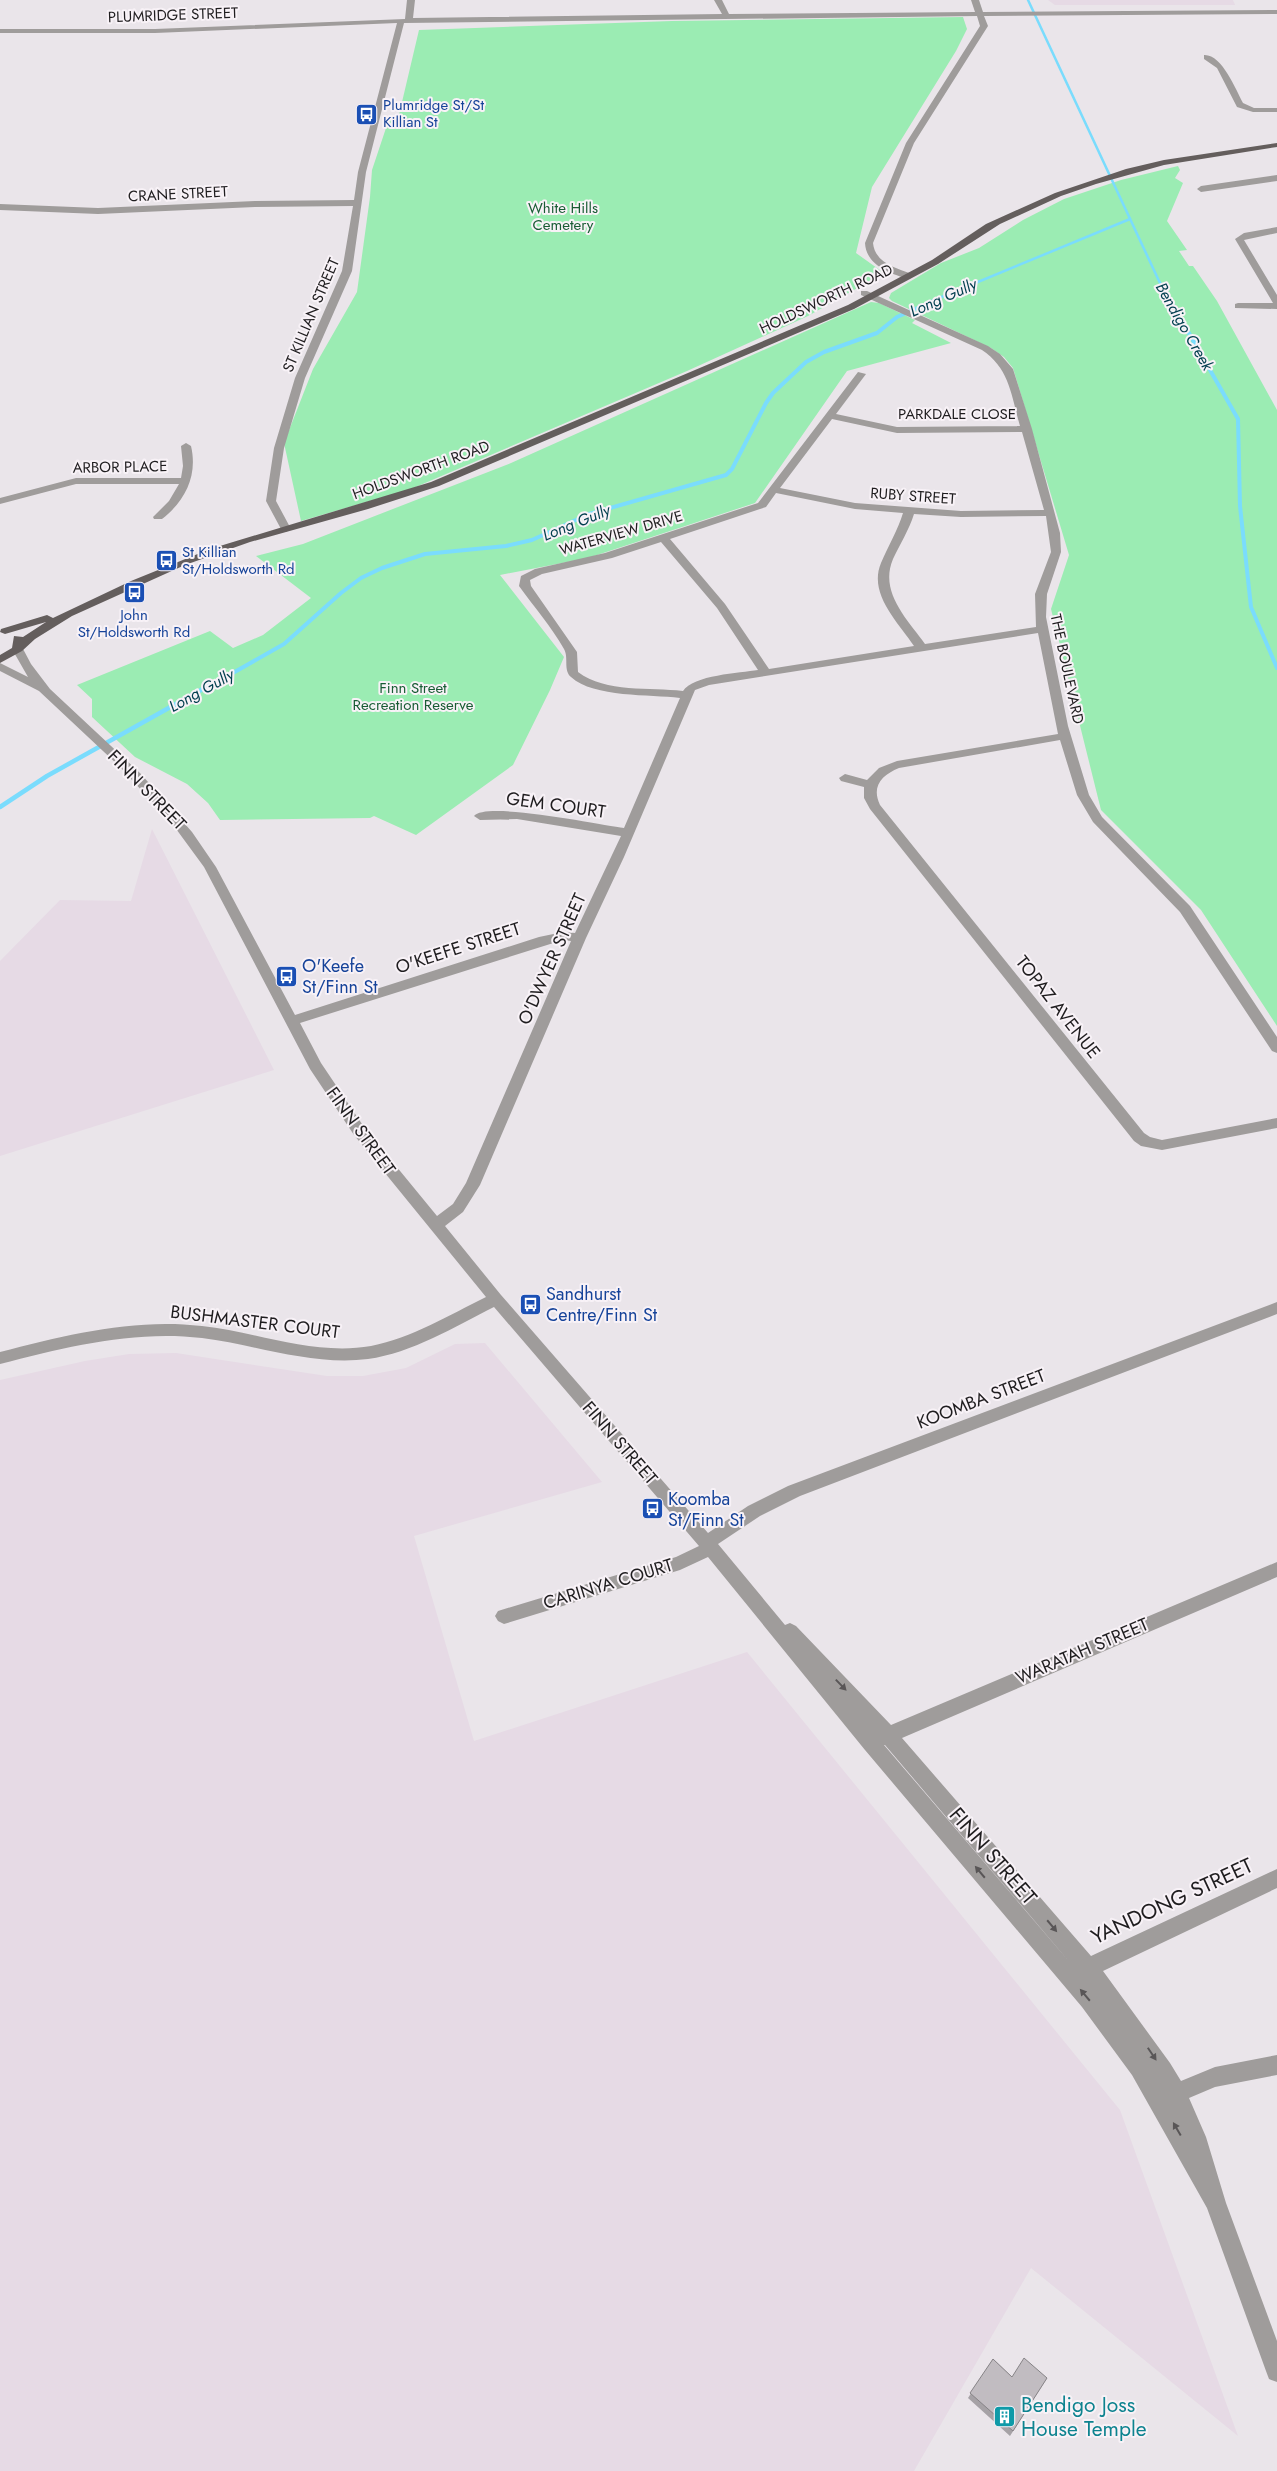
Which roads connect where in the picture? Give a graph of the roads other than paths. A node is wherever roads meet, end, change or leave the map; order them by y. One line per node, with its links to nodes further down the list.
1 (412, 0): 8 (street, ST KILLIAN STREET)
2 (718, 0): 7 (street)
3 (976, 0): 6 (street)
4 (1277, 12): 6 (street, PLUMRIDGE STREET)
5 (962, 14): 6 (street, PLUMRIDGE STREET); 7 (street, PLUMRIDGE STREET); 9 (street)
6 (981, 14): 9 (street, HOLDSWORTH ROAD)
7 (728, 16): 8 (street, PLUMRIDGE STREET)
8 (405, 21): 10 (street, PLUMRIDGE STREET); 16 (street, ST KILLIAN STREET)
9 (972, 30): 19 (street, HOLDSWORTH ROAD)
10 (0, 31)
11 (1207, 56): 12 (street)
12 (1277, 110)
13 (1277, 145): 19 (main road, HOLDSWORTH ROAD)
14 (1277, 178): 15 (street)
15 (1201, 189)
16 (357, 203): 17 (street, CRANE STREET); 33 (street, ST KILLIAN STREET)
17 (0, 207)
18 (1277, 230): 21 (street)
19 (905, 274): 20 (main road, HOLDSWORTH ROAD)
20 (868, 294): 25 (street, THE BOULEVARD); 33 (main road, HOLDSWORTH ROAD)
21 (1277, 305): 22 (street)
22 (1238, 306)
23 (861, 374): 24 (street, WATERVIEW DRIVE)
24 (830, 416): 25 (street, PARKDALE CLOSE); 28 (street, WATERVIEW DRIVE)
25 (1027, 429): 31 (street, THE BOULEVARD)
26 (186, 446): 27 (street, ARBOR PLACE)
27 (184, 481): 29 (street, ARBOR PLACE); 32 (street, ARBOR PLACE)
28 (776, 490): 30 (street, RUBY STREET); 34 (street, WATERVIEW DRIVE)
29 (0, 501)
30 (909, 510): 31 (street, RUBY STREET); 39 (street)
31 (1050, 513): 36 (street, THE BOULEVARD)
32 (158, 517)
33 (286, 529): 35 (main road, HOLDSWORTH ROAD)
34 (663, 538): 42 (street); 44 (street, WATERVIEW DRIVE)
35 (91, 602): 37 (main road, HOLDSWORTH ROAD); 38 (main road, HOLDSWORTH ROAD)
36 (1042, 629): 39 (street); 45 (street, THE BOULEVARD)
37 (2, 631): 38 (main road)
38 (19, 647): 40 (main road, HOLDSWORTH ROAD); 43 (street, FINN STREET)
39 (921, 647): 42 (street)
40 (0, 660)
41 (0, 666): 43 (street, FINN STREET)
42 (765, 672): 44 (street)
43 (47, 693): 51 (street, FINN STREET)
44 (686, 695): 49 (street, O'DWYER STREET)
45 (1065, 736): 47 (street); 52 (street, THE BOULEVARD)
46 (845, 778): 47 (street)
47 (869, 784): 53 (street, TOPAZ AVENUE)
48 (480, 816): 49 (street, GEM COURT)
49 (627, 833): 50 (street, O'DWYER STREET)
50 (579, 938): 51 (street, O'KEEFE STREET); 54 (street, O'DWYER STREET)
51 (291, 1021): 54 (street, FINN STREET)
52 (1277, 1048)
53 (1277, 1123)
54 (435, 1226): 55 (street, FINN STREET)
55 (496, 1299): 57 (street, BUSHMASTER COURT); 58 (street, FINN STREET)
56 (1277, 1308): 58 (street, KOOMBA STREET)
57 (0, 1358)
58 (709, 1546): 60 (street, CARINYA COURT); 61 (street, FINN STREET, one-way to 61); 62 (street, FINN STREET)
59 (1277, 1568): 61 (street, WARATAH STREET)
60 (504, 1616)
61 (887, 1734): 62 (street, WARATAH STREET); 64 (street, FINN STREET, one-way to 64)
62 (871, 1744): 65 (street, FINN STREET, one-way to 62)
63 (1277, 1878): 64 (street, YANDONG STREET)
64 (1088, 1968): 65 (street, YANDONG STREET); 67 (street, FINN STREET, one-way to 67)
65 (1069, 1977): 67 (street, FINN STREET, one-way to 65)
66 (1277, 2065): 67 (street)
67 (1168, 2096): 68 (street, FINN STREET)
68 (1277, 2371)

